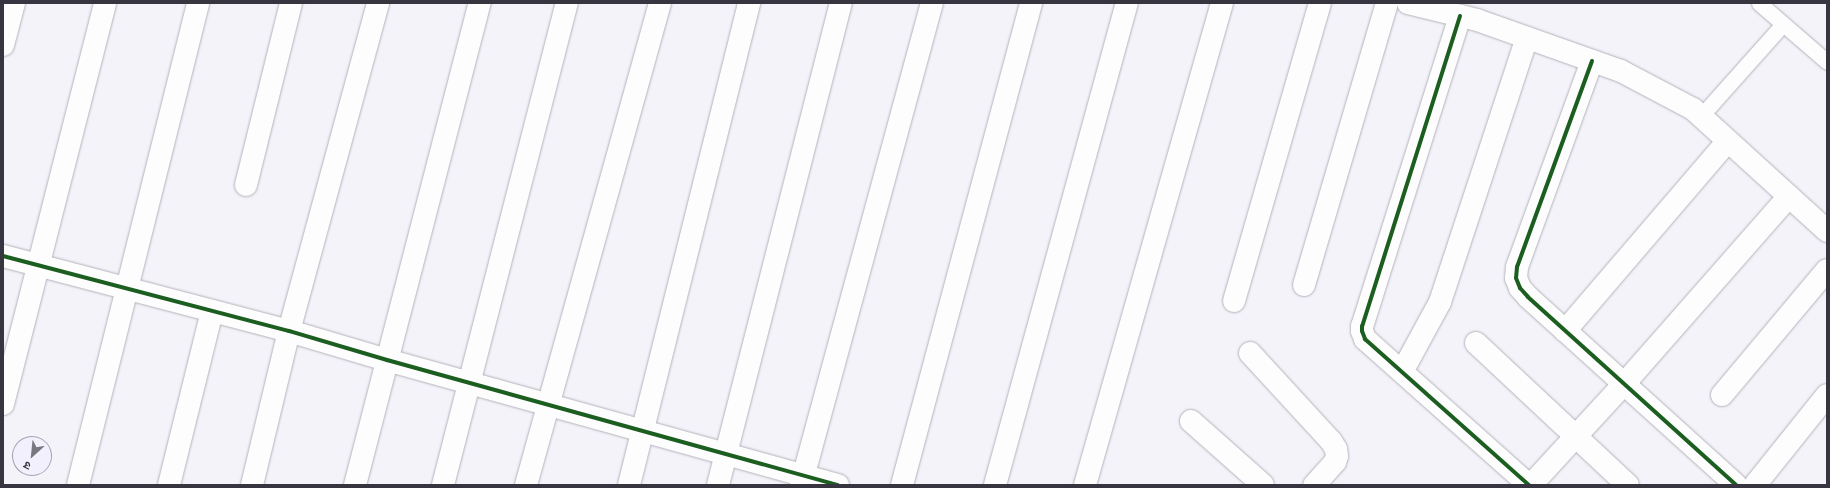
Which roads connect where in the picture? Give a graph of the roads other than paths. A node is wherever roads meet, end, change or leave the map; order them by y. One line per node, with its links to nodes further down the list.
1 (14, 3): 22 (street)
2 (105, 3): 31 (street)
3 (198, 3): 34 (street)
4 (291, 3): 27 (street)
5 (378, 3): 37 (street)
6 (480, 3): 41 (street)
7 (567, 3): 43 (street)
8 (660, 3): 48 (street)
9 (749, 3): 50 (street)
10 (841, 3): 52 (street)
11 (932, 3): 53 (street)
12 (1031, 3): 63 (street)
13 (1127, 3): 64 (street)
14 (1222, 3): 65 (street)
15 (1320, 3): 35 (street)
16 (1387, 3): 33 (street)
17 (1408, 3): 19 (street)
18 (1759, 3): 20 (lane)
19 (1460, 16): 21 (street); 42 (street)
20 (1783, 24): 24 (lane); 25 (lane)
21 (1527, 38): 23 (street); 42 (street)
22 (3, 45)
23 (1592, 61): 25 (street); 38 (street)
24 (1827, 62)
25 (1701, 116): 26 (street)
26 (1728, 141): 28 (street); 38 (street)
27 (246, 185)
28 (1789, 196): 29 (street); 44 (street)
29 (1827, 231)
30 (3, 256): 31 (street)
31 (38, 266): 34 (street); 47 (street)
32 (1827, 270): 45 (street)
33 (1304, 285)
34 (128, 289): 36 (street); 54 (street)
35 (1234, 301)
36 (212, 311): 37 (street); 55 (street)
37 (289, 331): 41 (street); 56 (street)
38 (1565, 331): 44 (street)
39 (1476, 343): 51 (street)
40 (1250, 353): 67 (street)
41 (386, 360): 43 (street); 57 (street)
42 (1402, 372): 68 (street)
43 (468, 383): 48 (street); 58 (street)
44 (1624, 384): 51 (street); 70 (street)
45 (1722, 395)
46 (1827, 395): 71 (street)
47 (3, 404)
48 (547, 405): 50 (street); 59 (street)
49 (1191, 421): 66 (street)
50 (643, 431): 52 (street); 60 (street)
51 (1576, 436): 68 (street); 69 (street)
52 (726, 455): 53 (street); 61 (street)
53 (802, 480): 62 (street)
54 (78, 485)
55 (169, 485)
56 (252, 485)
57 (355, 485)
58 (443, 485)
59 (526, 485)
60 (629, 485)
61 (718, 485)
62 (838, 485)
63 (902, 485)
64 (995, 485)
65 (1085, 485)
66 (1263, 485)
67 (1314, 485)
68 (1530, 485)
69 (1628, 485)
70 (1736, 485)
71 (1755, 485)

